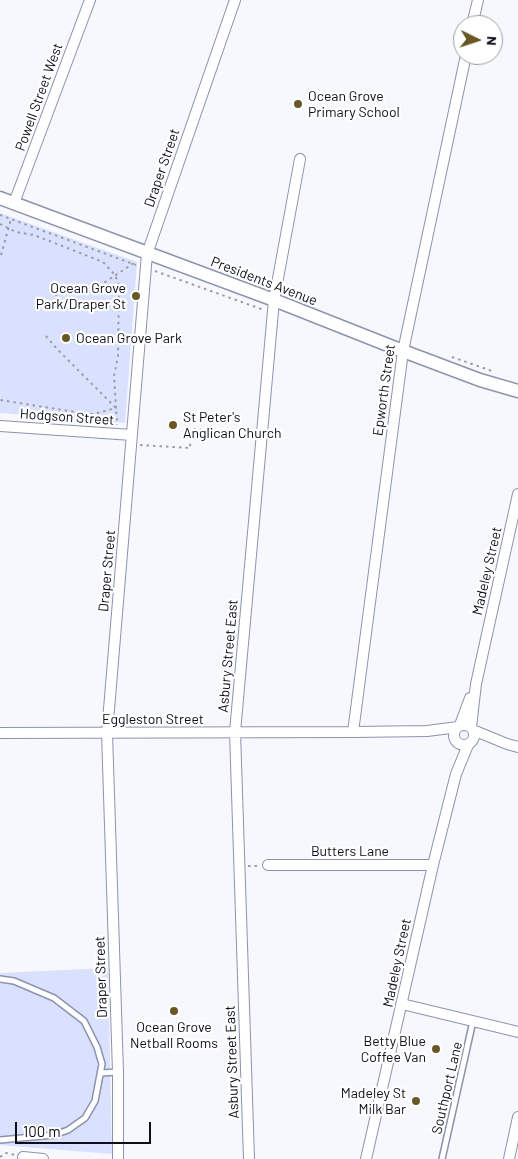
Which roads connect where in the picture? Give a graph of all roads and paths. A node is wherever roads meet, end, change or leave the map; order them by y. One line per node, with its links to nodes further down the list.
1 (90, 0): 8 (street, Powell Street West)
2 (235, 0): 12 (street, Draper Street)
3 (478, 0): 4 (street)
4 (474, 15)
5 (464, 65): 18 (street, Epworth Street)
6 (300, 159): 16 (street, Asbury Street East)
7 (0, 198): 8 (street, Presidents Avenue)
8 (14, 203): 12 (street, Presidents Avenue)
9 (11, 219): 11 (path)
10 (0, 224): 11 (path)
11 (7, 228): 13 (path); 14 (path)
12 (147, 254): 14 (path); 16 (street, Presidents Avenue); 24 (street, Draper Street)
13 (1, 255)
14 (115, 275): 15 (path); 21 (path)
15 (56, 295)
16 (274, 300): 18 (street, Presidents Avenue); 25 (street, Asbury Street East)
17 (46, 336): 21 (path)
18 (403, 351): 19 (street, Presidents Avenue); 31 (street, Epworth Street)
19 (518, 391)
20 (0, 400): 21 (path)
21 (116, 408): 23 (path)
22 (0, 426): 23 (street, Hodgson Street)
23 (118, 434): 24 (street, Hodgson Street)
24 (132, 435): 33 (street, Draper Street)
25 (262, 437): 26 (path); 30 (street, Asbury Street East)
26 (140, 445)
27 (518, 494): 28 (street, Madeley Street)
28 (466, 727): 29 (street, Eggleston Street); 34 (street); 35 (street); 36 (street)
29 (427, 731): 31 (street, Eggleston Street); 34 (street, Eggleston Street)
30 (235, 732): 31 (street, Eggleston Street); 33 (street, Eggleston Street); 41 (street, Asbury Street East)
31 (353, 732)
32 (0, 733): 33 (street, Eggleston Street)
33 (107, 733): 46 (street, Draper Street)
34 (455, 740): 35 (street); 38 (street, Madeley Street)
35 (470, 743): 36 (street); 38 (street, Madeley Street)
36 (506, 744): 37 (street)
37 (518, 747)
38 (456, 774): 40 (street, Madeley Street)
39 (268, 865): 40 (street, Butters Lane); 41 (path)
40 (433, 865): 43 (street, Madeley Street)
41 (240, 866): 55 (street, Asbury Street East)
42 (0, 979): 47 (lane)
43 (402, 1004): 44 (street); 56 (street, Madeley Street)
44 (474, 1021): 45 (street); 57 (lane, Southport Lane)
45 (518, 1032)
46 (118, 1072): 47 (lane); 54 (street, Draper Street)
47 (102, 1073): 49 (lane)
48 (518, 1116): 58 (street)
49 (0, 1140)
50 (2, 1154): 51 (path); 52 (path)
51 (0, 1157)
52 (23, 1157): 53 (street)
53 (43, 1159)
54 (118, 1159)
55 (249, 1159)
56 (366, 1159)
57 (442, 1159)
58 (509, 1159)

